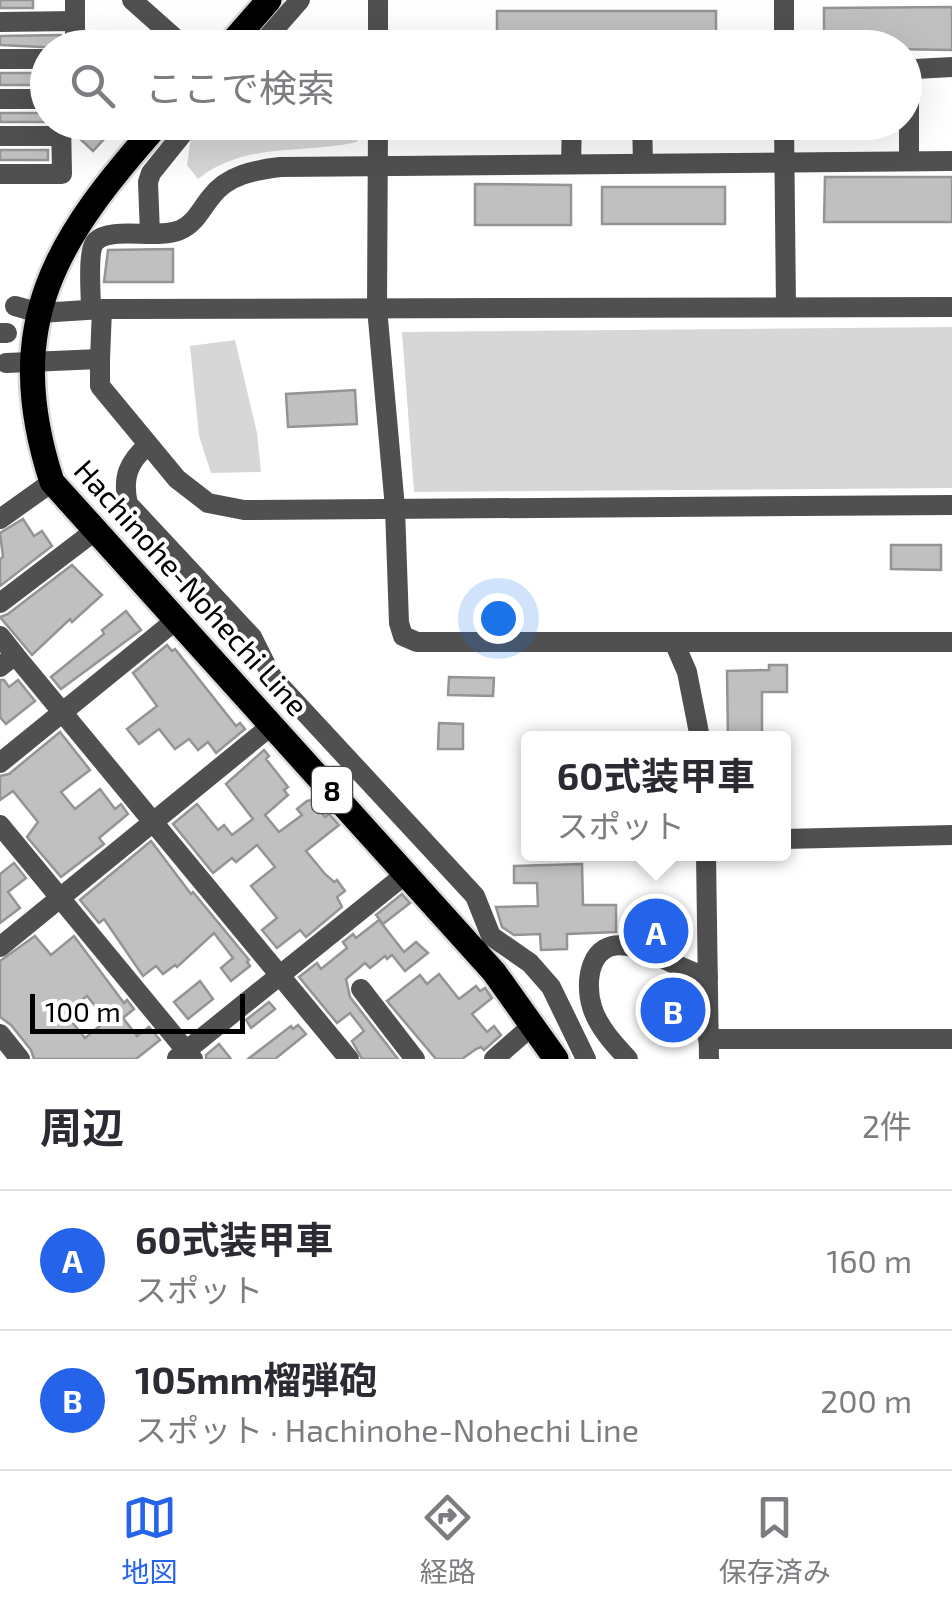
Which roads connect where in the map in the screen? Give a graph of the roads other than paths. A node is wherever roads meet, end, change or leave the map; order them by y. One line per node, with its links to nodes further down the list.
1 (132, 0): 8 (street)
2 (268, 0): 9 (main road)
3 (300, 0): 10 (street)
4 (378, 0): 11 (street)
5 (784, 0): 12 (street)
6 (75, 10): 7 (street)
7 (0, 22)
8 (166, 30)
9 (242, 30)
10 (274, 30)
11 (378, 30)
12 (784, 30)
13 (30, 59): 14 (street)
14 (0, 60)
15 (952, 67): 16 (street)
16 (922, 69)
17 (0, 99): 18 (street)
18 (30, 99)
19 (30, 132): 20 (street)
20 (0, 136)
21 (60, 140): 35 (street)
22 (144, 140): 37 (main road, Hachinohe-Nohechi Line / 8)
23 (178, 140): 36 (street)
24 (378, 140): 34 (street)
25 (572, 140): 33 (street)
26 (642, 140): 32 (street)
27 (784, 140): 30 (street)
28 (909, 140): 29 (street)
29 (910, 161): 30 (street); 31 (street)
30 (784, 162): 32 (street); 38 (street)
31 (952, 162)
32 (643, 163): 33 (street)
33 (571, 164): 34 (street)
34 (378, 166): 36 (street); 40 (street)
35 (0, 174)
36 (150, 234): 41 (street)
37 (15, 306): 41 (street); 42 (main road, Hachinohe-Nohechi Line / 8)
38 (786, 307): 39 (street); 40 (street)
39 (952, 307)
40 (377, 308): 41 (street); 48 (street)
41 (96, 309): 43 (street)
42 (4, 333): 44 (main road, Hachinohe-Nohechi Line / 8)
43 (100, 359): 44 (street); 45 (street)
44 (6, 362): 46 (main road, Hachinohe-Nohechi Line / 8)
45 (148, 444): 48 (street); 82 (street)
46 (52, 482): 49 (street); 50 (main road, Hachinohe-Nohechi Line / 8)
47 (952, 505): 48 (street)
48 (394, 508): 54 (street)
49 (0, 519)
50 (96, 530): 51 (street); 52 (main road, Hachinohe-Nohechi Line / 8)
51 (0, 603)
52 (176, 620): 57 (street); 58 (main road, Hachinohe-Nohechi Line / 8)
53 (0, 636): 56 (street)
54 (674, 642): 55 (street); 59 (street)
55 (952, 642)
56 (8, 661): 57 (street)
57 (64, 712): 60 (street); 61 (street)
58 (272, 724): 61 (street); 66 (main road, Hachinohe-Nohechi Line / 8)
59 (699, 731)
60 (0, 763)
61 (153, 822): 67 (street); 69 (street)
62 (0, 825): 67 (street)
63 (952, 835): 64 (street)
64 (791, 839)
65 (706, 861): 70 (street)
66 (407, 873): 69 (street); 72 (main road, Hachinohe-Nohechi Line / 8)
67 (59, 898): 68 (street); 76 (street)
68 (0, 947)
69 (280, 975): 76 (street); 78 (street)
70 (708, 977): 75 (street); 83 (street)
71 (361, 989): 79 (street)
72 (534, 1024): 80 (street); 81 (main road, Hachinohe-Nohechi Line / 8)
73 (0, 1034): 77 (street)
74 (952, 1040): 75 (street)
75 (709, 1049)
76 (185, 1056)
77 (20, 1059)
78 (348, 1059)
79 (415, 1059)
80 (494, 1059)
81 (556, 1059)
82 (586, 1059)
83 (628, 1059)

